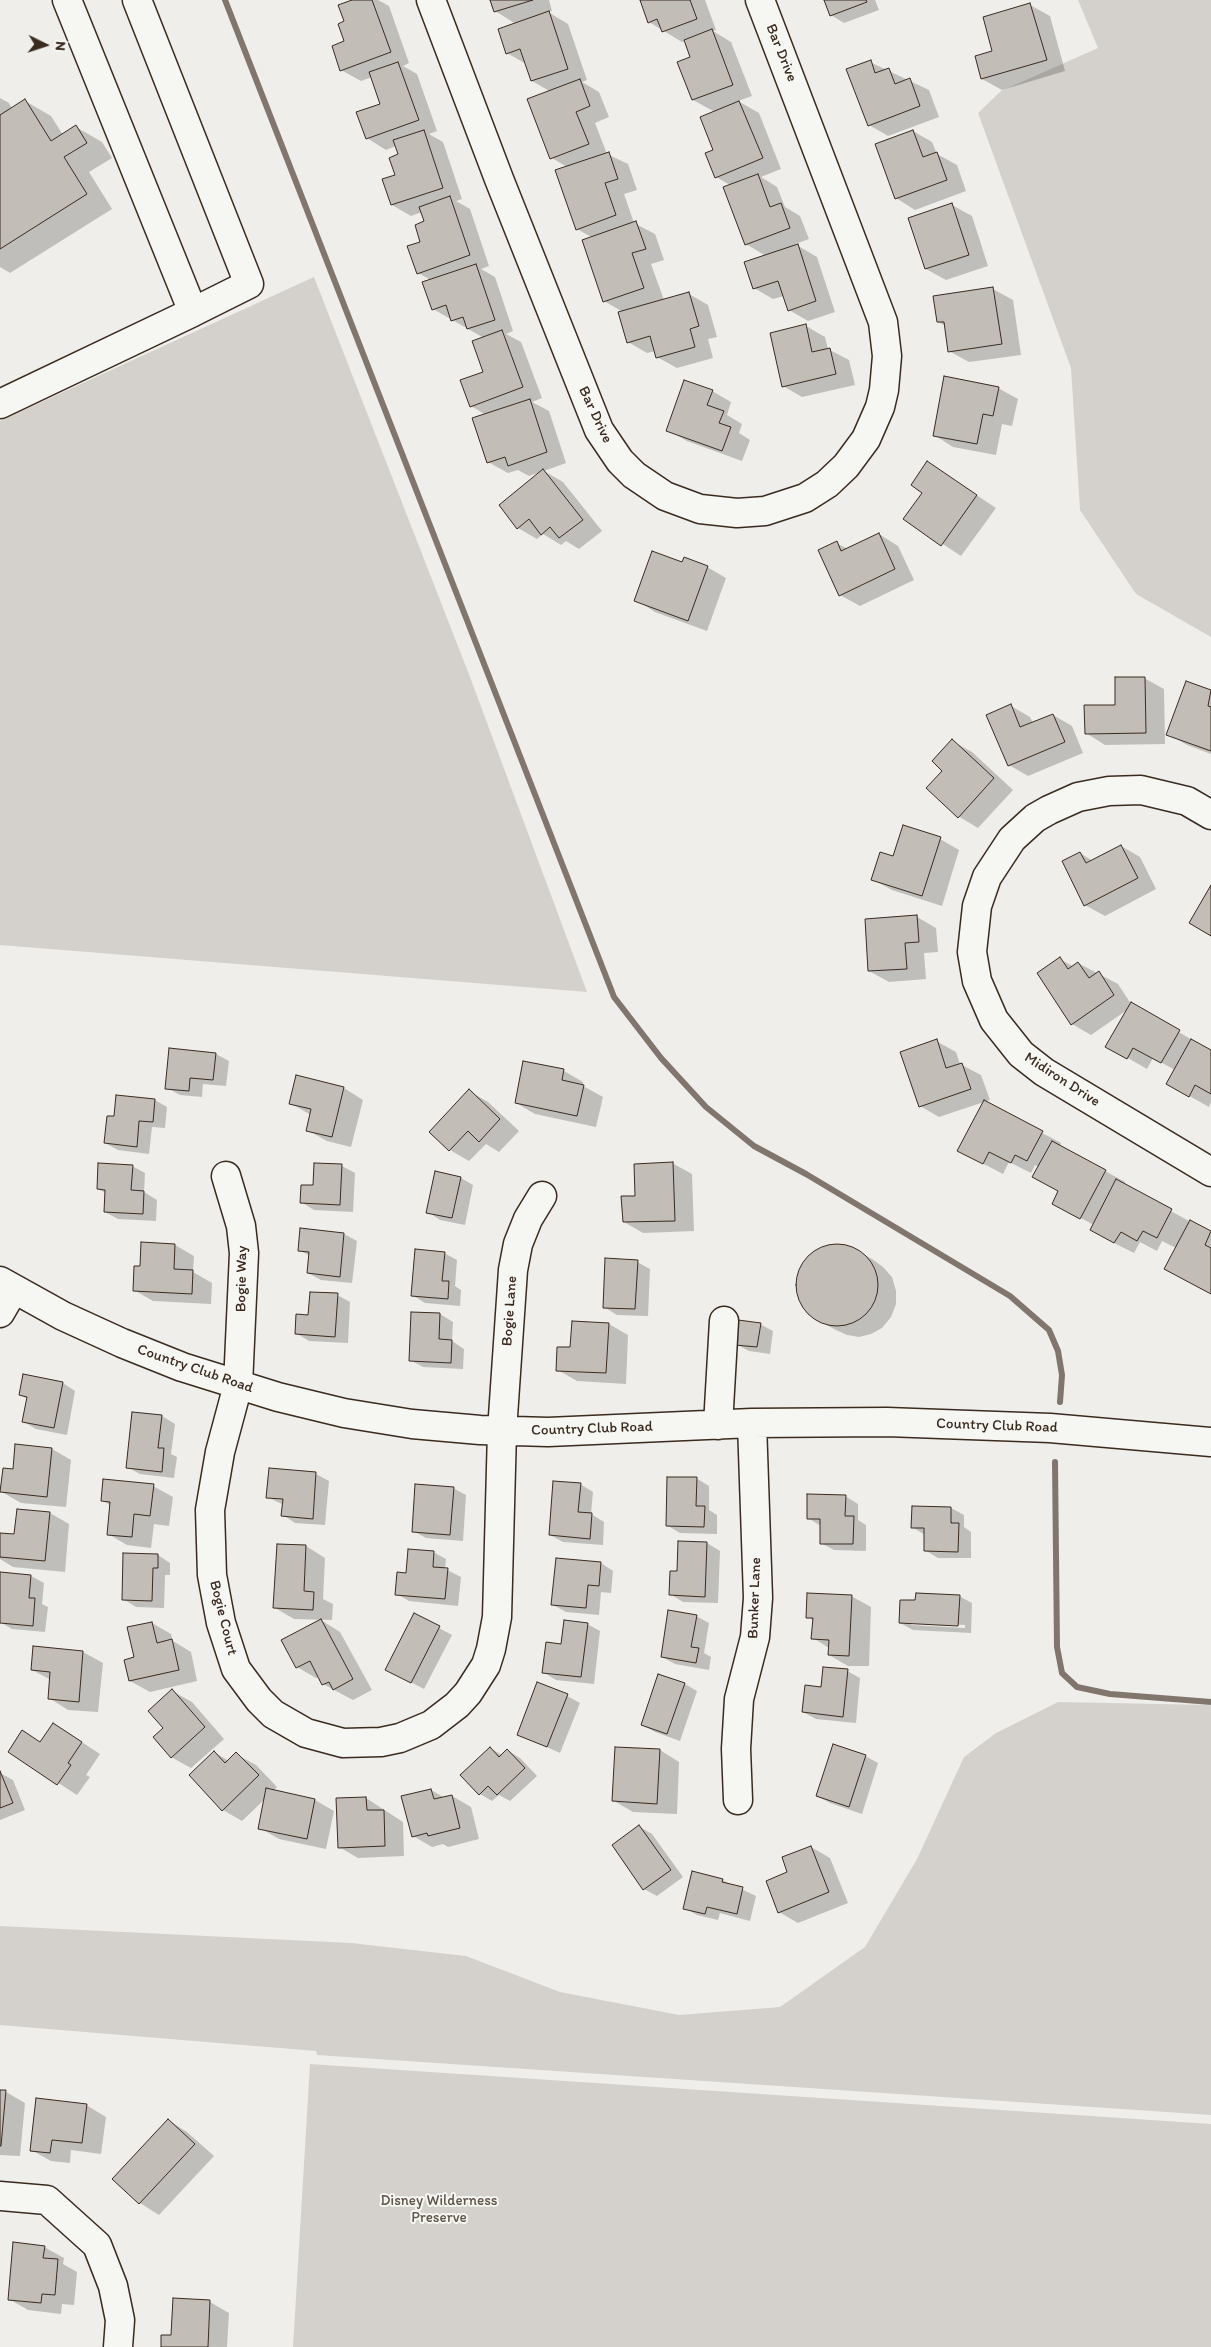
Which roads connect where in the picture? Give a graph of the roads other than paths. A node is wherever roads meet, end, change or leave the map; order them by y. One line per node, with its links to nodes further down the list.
1 (67, 0): 5 (street)
2 (137, 0): 5 (street)
3 (431, 0): 4 (street, Bar Drive)
4 (760, 0)
5 (193, 312): 6 (street)
6 (0, 404)
7 (1211, 815): 8 (street, Midiron Drive)
8 (1211, 1172)
9 (226, 1176): 14 (street, Bogie Way)
10 (542, 1196): 17 (street, Bogie Lane)
11 (7, 1285): 12 (street); 14 (street, Country Club Road)
12 (0, 1313)
13 (724, 1321): 16 (street)
14 (238, 1385): 17 (street, Country Club Road); 17 (street, Bogie Court)
15 (752, 1423): 16 (street, Country Club Road); 18 (street, Country Club Road); 19 (street, Bunker Lane)
16 (718, 1425): 17 (street, Country Club Road)
17 (502, 1431)
18 (1211, 1442)
19 (738, 1800)
20 (0, 2196): 21 (street)
21 (118, 2347)

